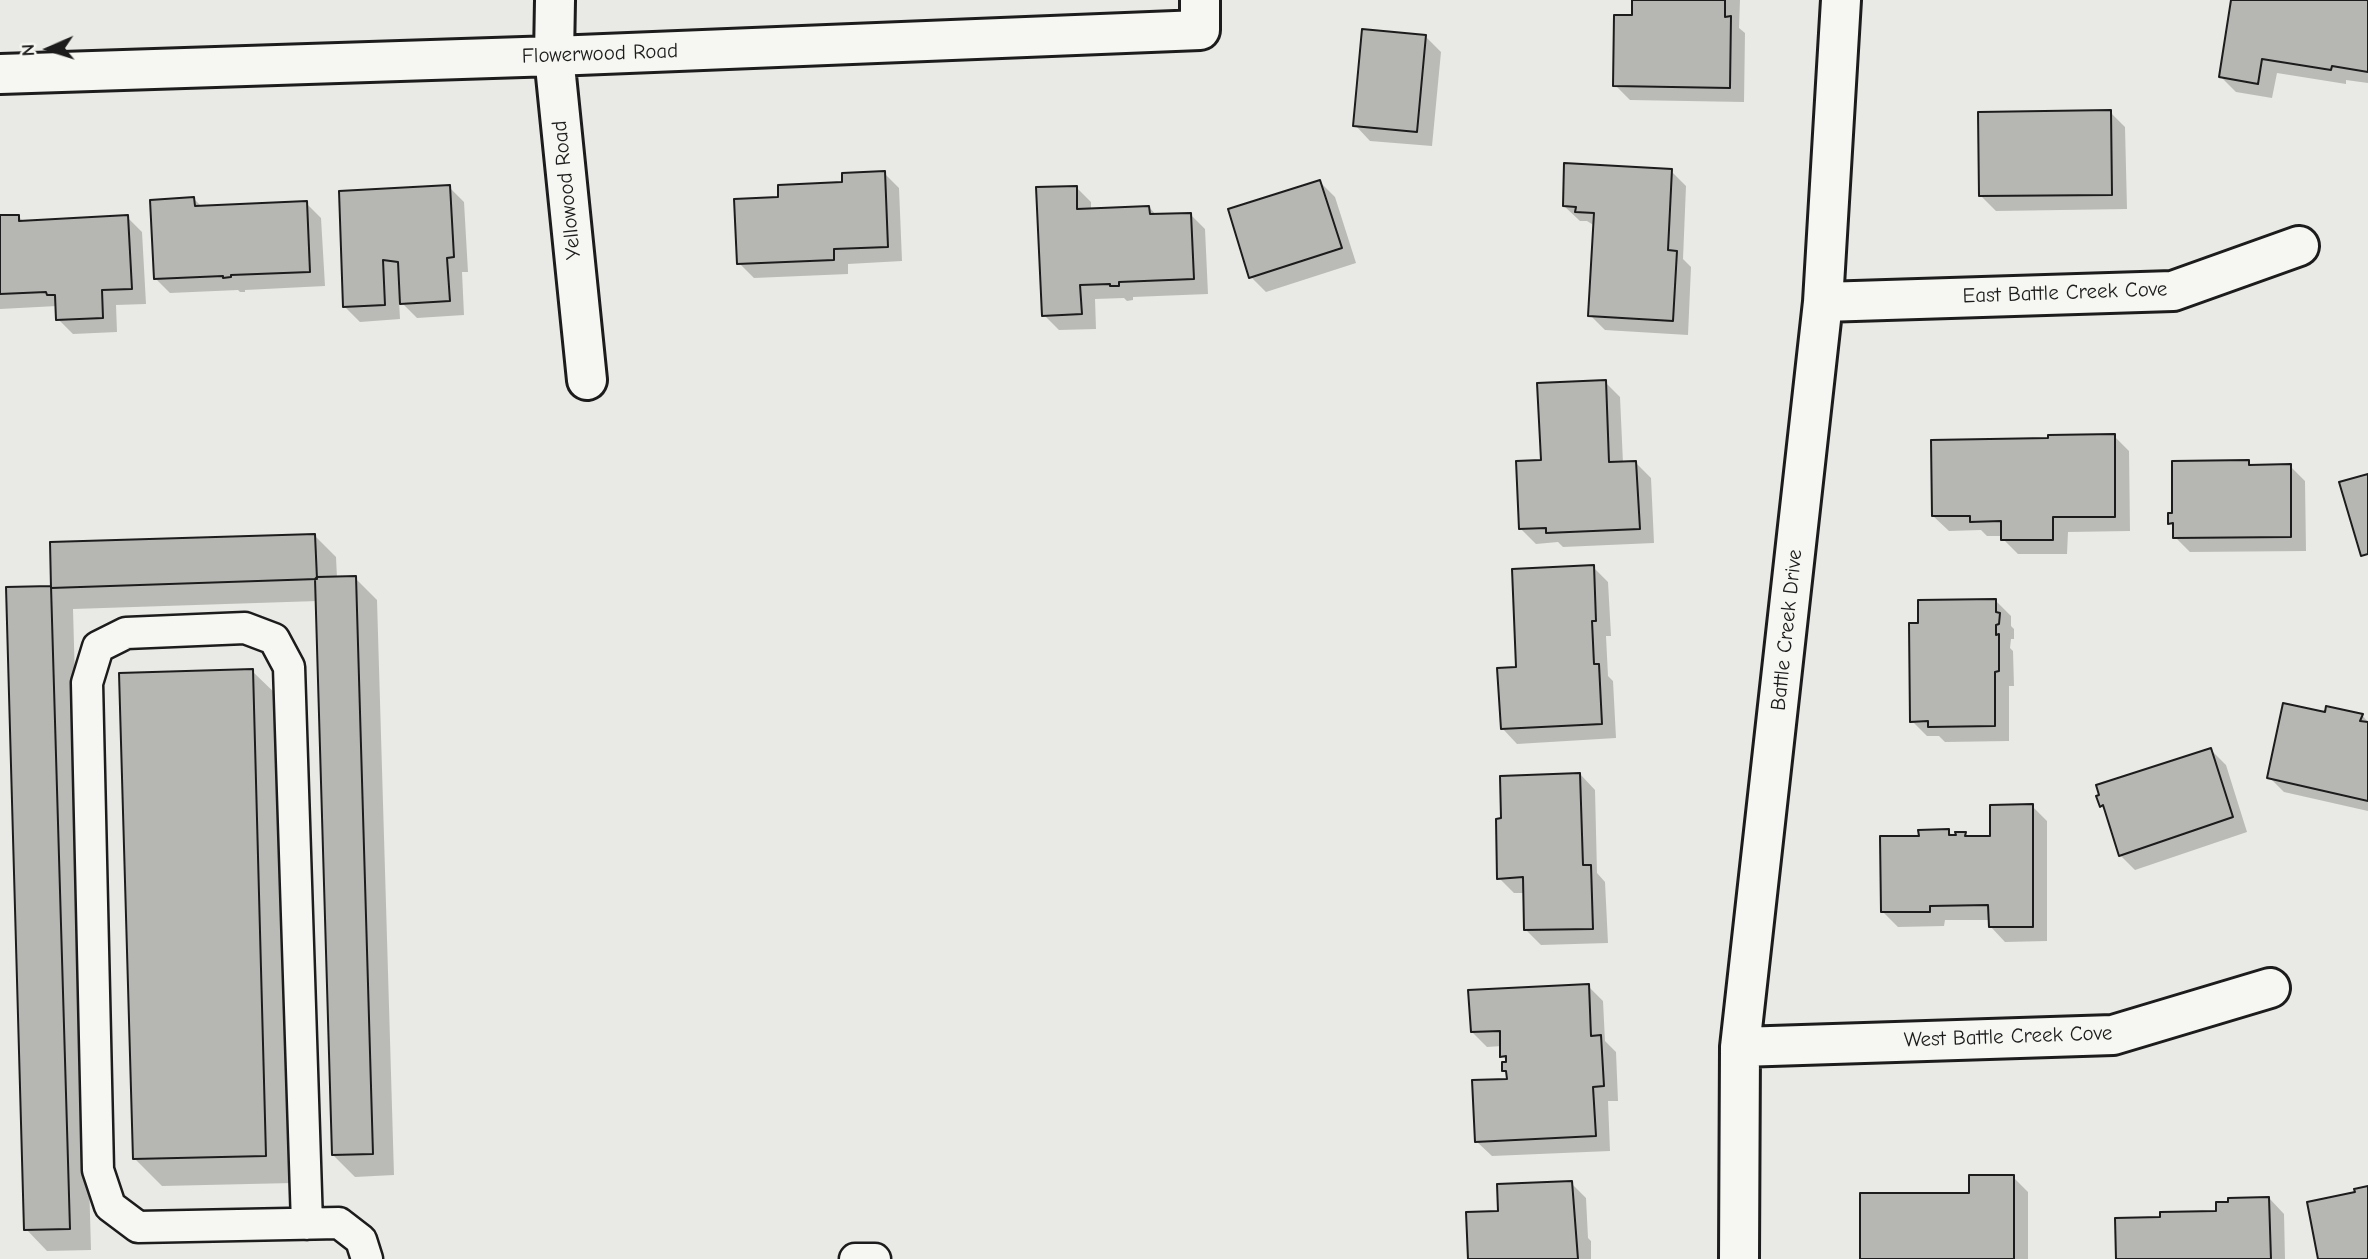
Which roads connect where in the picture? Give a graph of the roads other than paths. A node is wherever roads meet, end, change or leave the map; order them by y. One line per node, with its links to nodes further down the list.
1 (555, 0): 4 (street, Yellowood Road)
2 (1841, 0): 7 (street, Battle Creek Drive)
3 (1200, 15): 4 (street, Flowerwood Road)
4 (554, 56): 5 (street, Flowerwood Road); 8 (street, Yellowood Road)
5 (0, 74)
6 (2299, 246): 7 (street, East Battle Creek Cove)
7 (1823, 302): 10 (street, Battle Creek Drive)
8 (587, 380)
9 (2270, 988): 10 (street, West Battle Creek Cove)
10 (1740, 1047): 15 (street, Battle Creek Drive)
11 (307, 1224): 11 (lane); 12 (lane)
12 (367, 1259)
13 (855, 1259): 14 (lane)
14 (872, 1259)
15 (1739, 1259)

